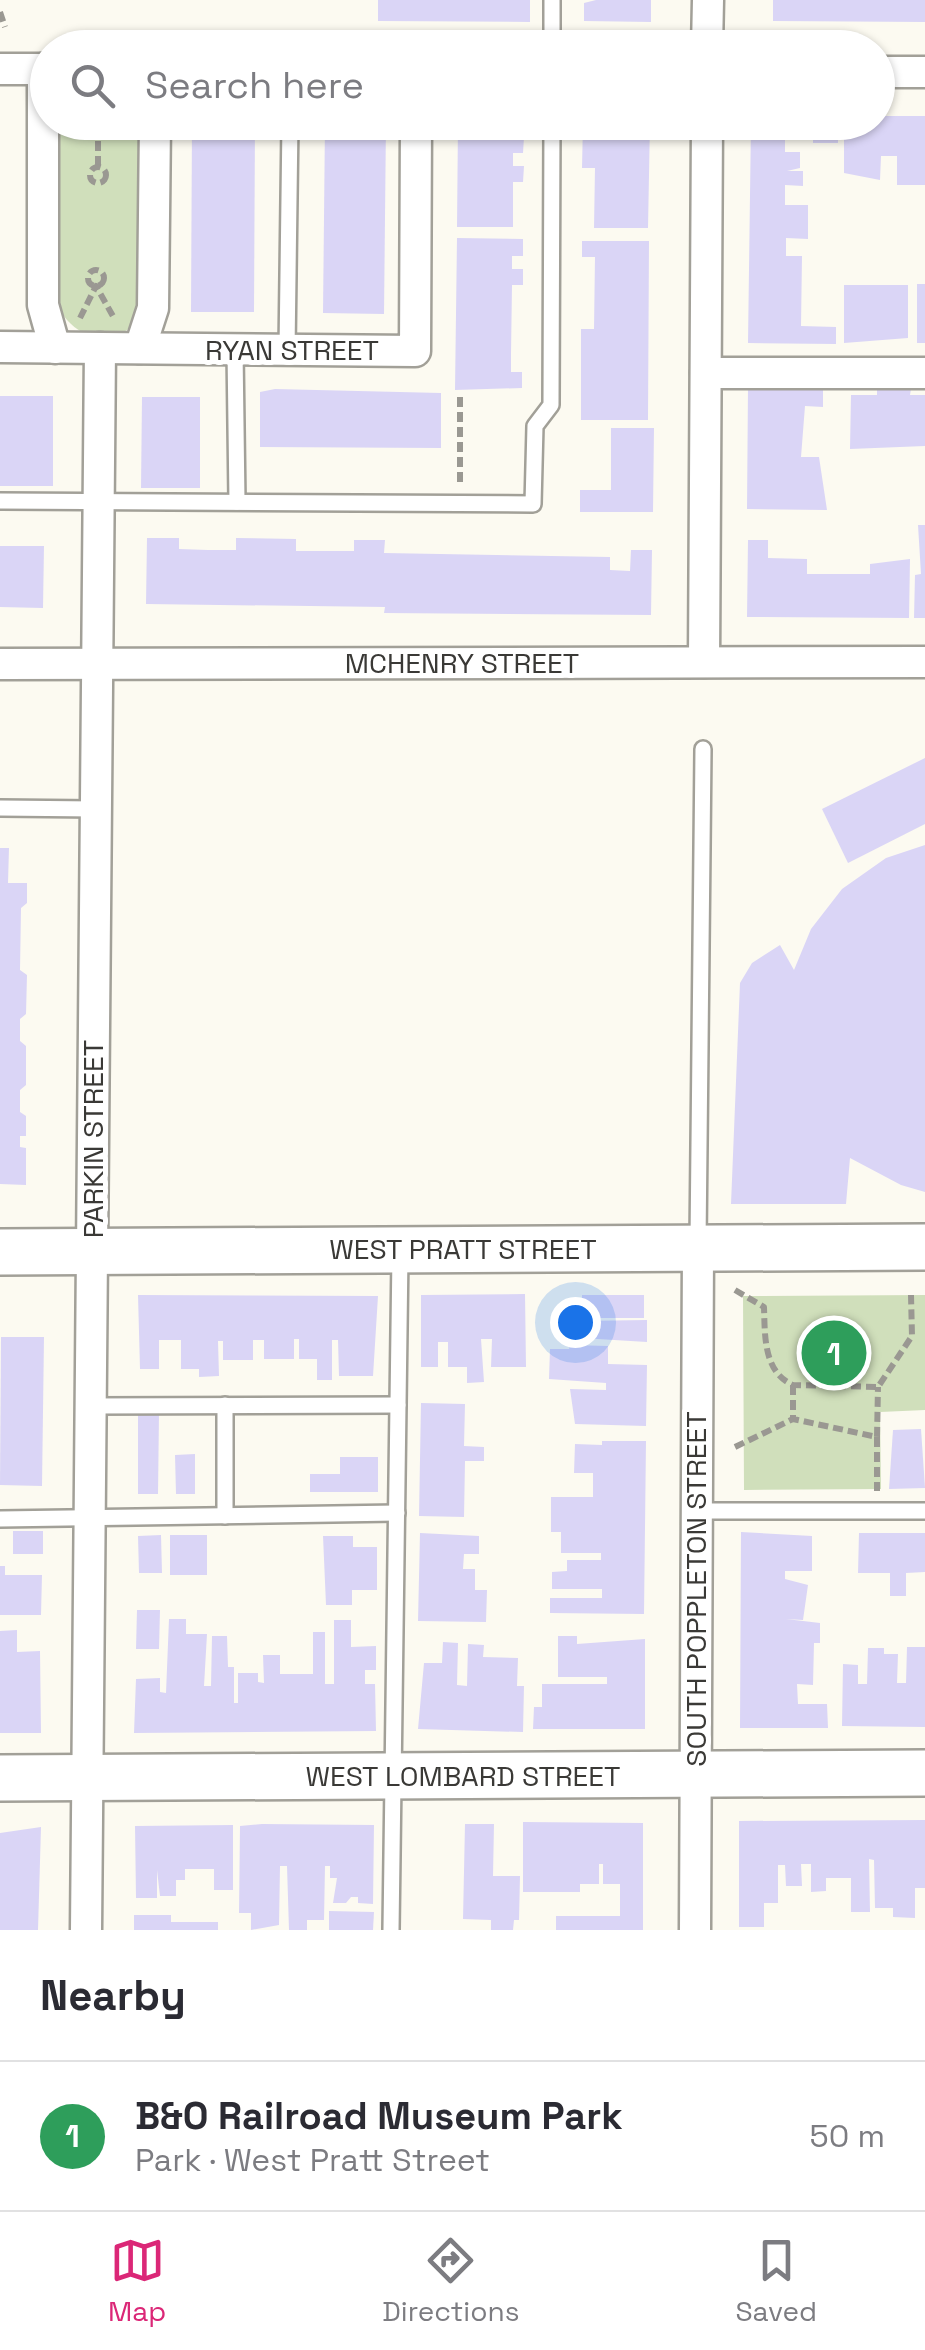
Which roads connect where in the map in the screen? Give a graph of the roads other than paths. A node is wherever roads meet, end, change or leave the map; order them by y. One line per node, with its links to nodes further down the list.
1 (552, 0): 3 (lane)
2 (708, 0): 4 (street)
3 (552, 30)
4 (707, 30)
5 (0, 69): 6 (street)
6 (30, 70)
7 (895, 72): 8 (street)
8 (925, 72)
9 (44, 140): 15 (street)
10 (155, 140): 16 (street, PARKIN STREET)
11 (290, 140): 19 (lane)
12 (416, 140): 19 (street, RYAN STREET)
13 (552, 140): 24 (lane)
14 (707, 140): 20 (street)
15 (65, 337): 16 (street, RYAN STREET); 17 (street, RYAN STREET)
16 (120, 341): 18 (street, RYAN STREET); 23 (street, PARKIN STREET)
17 (0, 347)
18 (236, 350): 19 (street, RYAN STREET); 24 (lane)
19 (287, 351)
20 (706, 373): 21 (street); 25 (street)
21 (925, 373)
22 (0, 502): 23 (lane)
23 (98, 502): 24 (lane); 28 (street, PARKIN STREET)
24 (237, 502)
25 (704, 662): 26 (street, MCHENRY STREET); 28 (street, MCHENRY STREET)
26 (925, 662)
27 (0, 664): 28 (street, MCHENRY STREET)
28 (97, 666): 31 (street, PARKIN STREET)
29 (704, 749): 33 (lane)
30 (0, 808): 31 (lane)
31 (95, 810): 35 (street, PARKIN STREET)
32 (925, 1247): 33 (main road, WEST PRATT STREET)
33 (698, 1248): 34 (main road, WEST PRATT STREET); 40 (street, SOUTH POPPLETON STREET)
34 (400, 1250): 35 (main road, WEST PRATT STREET); 38 (lane)
35 (92, 1251): 36 (main road, WEST PRATT STREET); 39 (street, PARKIN STREET)
36 (0, 1252)
37 (226, 1405): 38 (lane); 39 (lane); 43 (lane)
38 (398, 1405): 42 (lane)
39 (91, 1406): 44 (street, PARKIN STREET)
40 (697, 1511): 41 (lane); 47 (street, SOUTH POPPLETON STREET)
41 (925, 1511)
42 (397, 1513): 43 (lane); 48 (lane)
43 (226, 1516): 44 (lane)
44 (90, 1518): 45 (lane); 50 (street, PARKIN STREET)
45 (0, 1519)
46 (925, 1773): 47 (main road, WEST LOMBARD STREET)
47 (696, 1774): 48 (main road, WEST LOMBARD STREET); 53 (street, SOUTH POPPLETON STREET)
48 (393, 1776): 50 (main road, WEST LOMBARD STREET); 52 (lane)
49 (0, 1778): 50 (main road, WEST LOMBARD STREET)
50 (88, 1778): 51 (street, PARKIN STREET)
51 (86, 1930)
52 (391, 1930)
53 (695, 1930)

